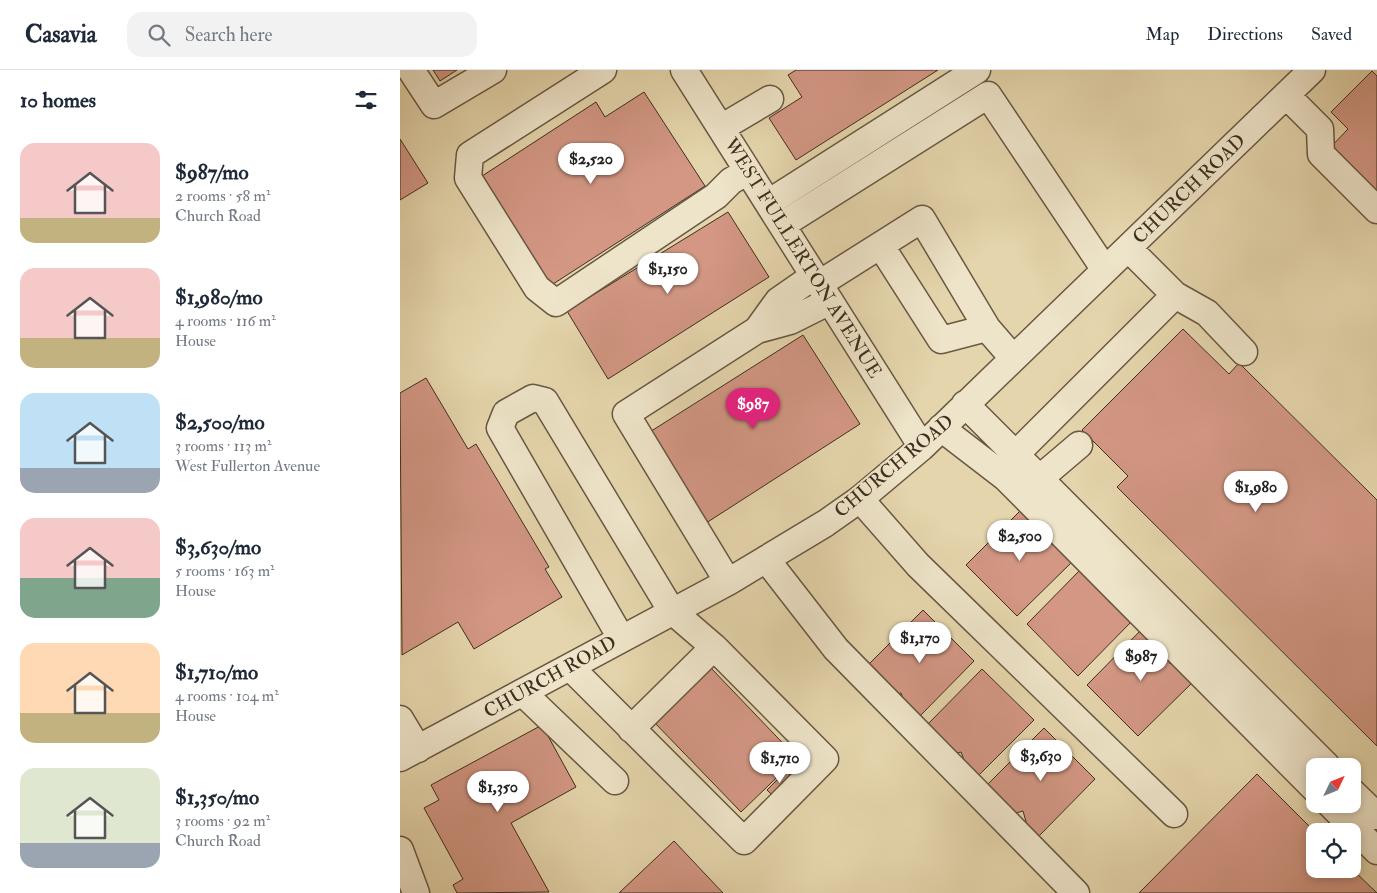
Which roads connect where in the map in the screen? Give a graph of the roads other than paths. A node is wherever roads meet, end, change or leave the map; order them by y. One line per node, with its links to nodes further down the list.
1 (411, 70): 2 (street)
2 (493, 70)
3 (603, 70): 10 (street)
4 (977, 70): 11 (street)
5 (1312, 70): 7 (street, CHURCH ROAD)
6 (696, 74): 9 (street, WEST FULLERTON AVENUE)
7 (1286, 95): 12 (street); 15 (street, CHURCH ROAD)
8 (770, 99): 9 (street)
9 (721, 128): 10 (street, WEST FULLERTON AVENUE)
10 (748, 171): 11 (street, WEST FULLERTON AVENUE)
11 (768, 203): 13 (street, WEST FULLERTON AVENUE)
12 (1377, 210)
13 (782, 225): 16 (street); 17 (street, WEST FULLERTON AVENUE)
14 (881, 246): 17 (street); 19 (street); 19 (street)
15 (1128, 248): 16 (street, CHURCH ROAD); 18 (street)
16 (1104, 270): 21 (street, CHURCH ROAD)
17 (821, 287): 25 (street, WEST FULLERTON AVENUE); 30 (street)
18 (1175, 295): 20 (street); 26 (street)
19 (987, 328): 21 (street)
20 (1244, 352)
21 (1013, 358): 22 (street, CHURCH ROAD)
22 (966, 404): 23 (street, CHURCH ROAD); 26 (street)
23 (940, 428): 25 (street, CHURCH ROAD); 40 (street)
24 (1079, 444): 27 (street)
25 (922, 447): 28 (street, CHURCH ROAD)
26 (1015, 455): 27 (street)
27 (1039, 479): 39 (street)
28 (860, 499): 29 (street, CHURCH ROAD); 44 (street)
29 (766, 559): 30 (street, CHURCH ROAD); 49 (street)
30 (728, 582): 31 (street, CHURCH ROAD)
31 (672, 610): 32 (street, CHURCH ROAD); 32 (street); 33 (street)
32 (621, 638): 34 (street, CHURCH ROAD)
33 (714, 647): 37 (street); 37 (street)
34 (570, 667): 35 (street, CHURCH ROAD); 37 (street)
35 (523, 693): 38 (street, CHURCH ROAD); 41 (street)
36 (400, 719): 38 (street)
37 (631, 729)
38 (409, 754)
39 (1319, 758)
40 (1306, 780)
41 (615, 781)
42 (1361, 801): 45 (street)
43 (1339, 813): 47 (street)
44 (1174, 814)
45 (1377, 816)
46 (400, 850): 48 (street)
47 (1377, 851)
48 (410, 889)
49 (1076, 893)

